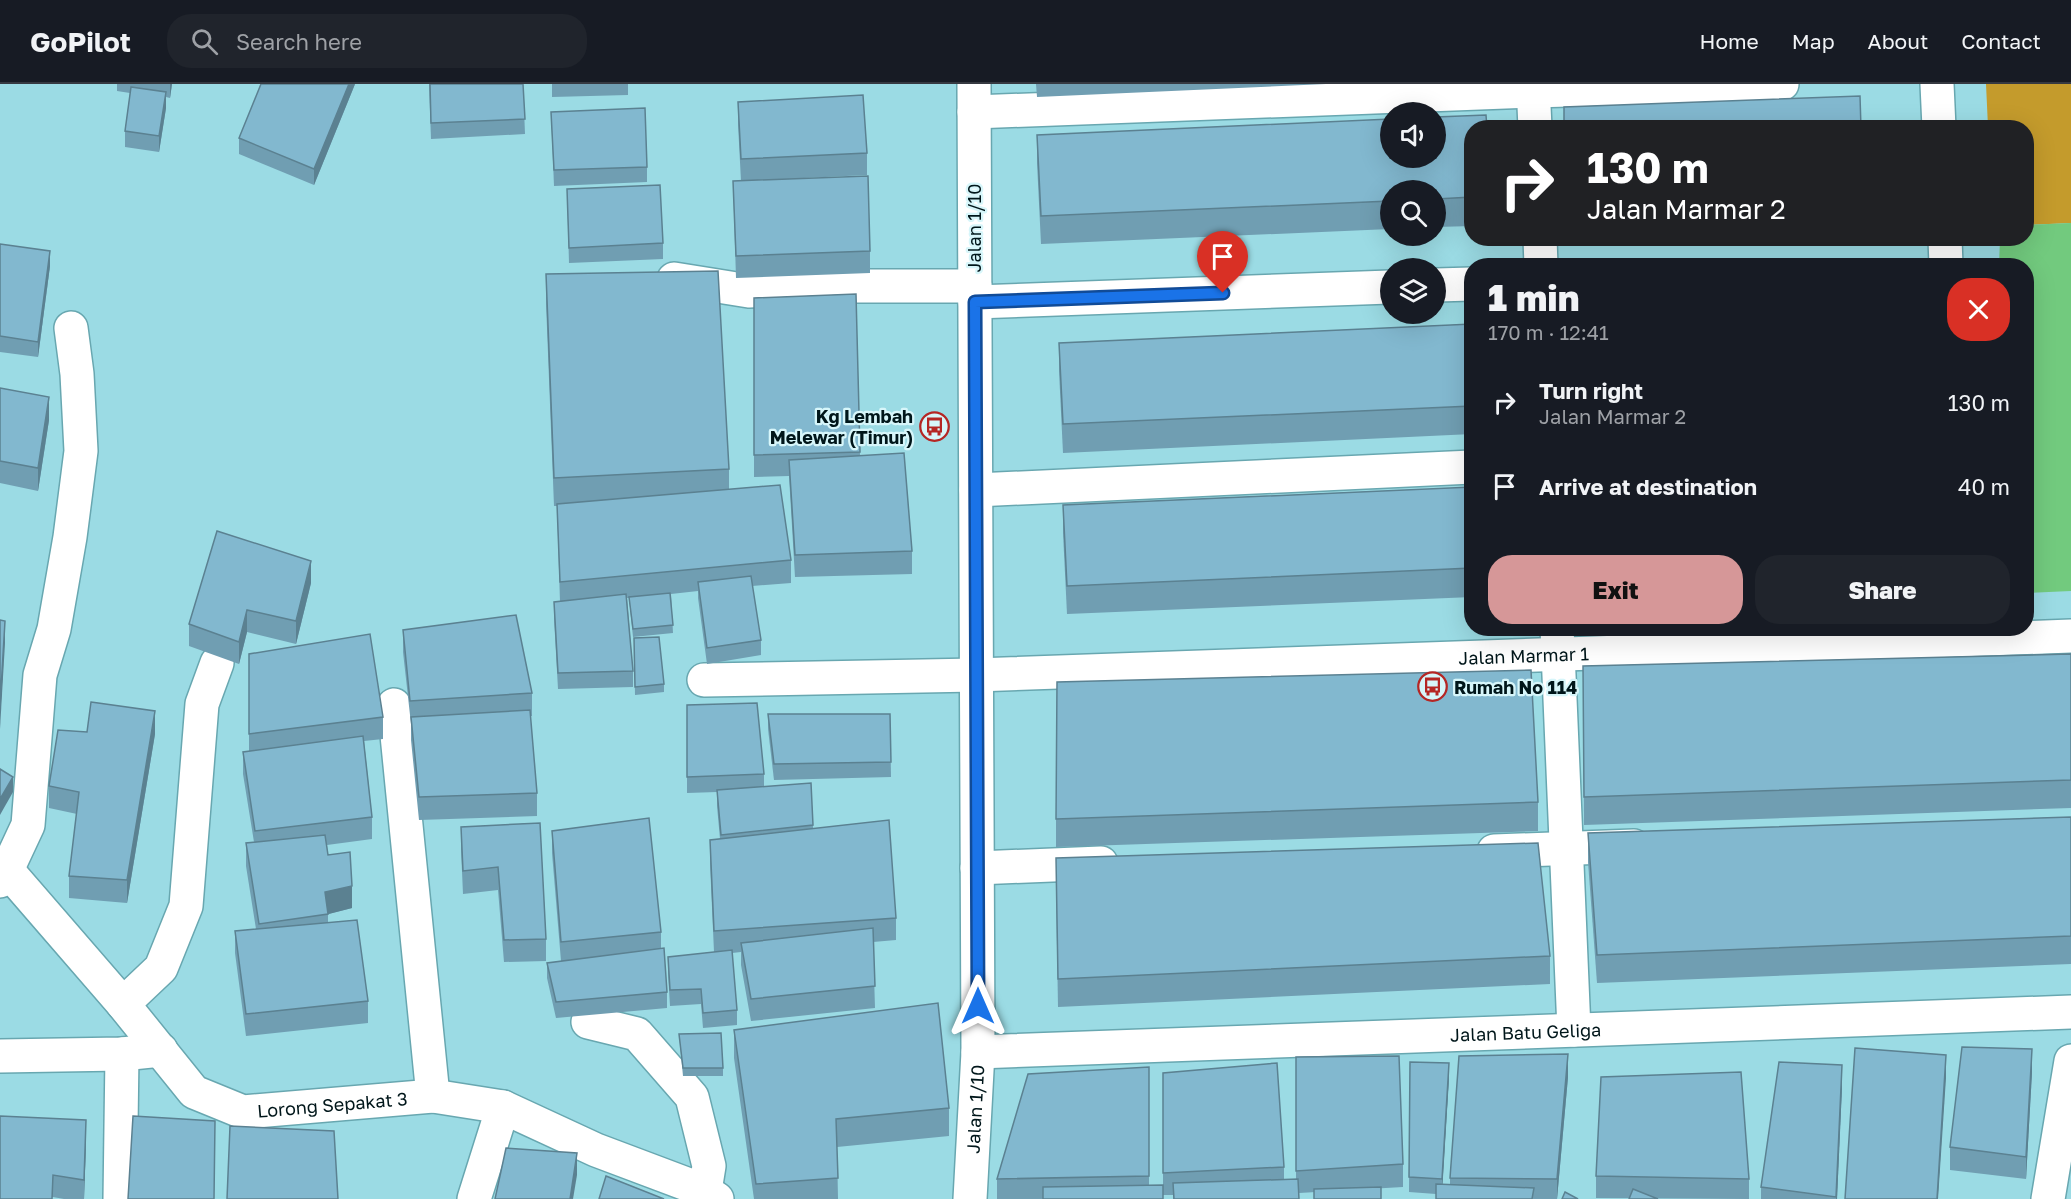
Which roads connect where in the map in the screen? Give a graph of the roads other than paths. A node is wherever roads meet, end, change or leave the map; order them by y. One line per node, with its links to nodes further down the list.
1 (1782, 84): 3 (street)
2 (1936, 84): 6 (street)
3 (1533, 87): 4 (street); 5 (street)
4 (974, 98): 11 (street, Jalan 1/10)
5 (1535, 120)
6 (1938, 120)
7 (639, 278): 11 (street)
8 (1464, 284): 9 (street)
9 (1446, 285)
10 (1380, 287): 11 (street)
11 (975, 294): 14 (street, Jalan 1/10)
12 (71, 328): 28 (street)
13 (1464, 467): 14 (street)
14 (976, 490): 20 (street, Jalan 1/10)
15 (1892, 636): 18 (street, Jalan Marmar 1)
16 (2034, 636): 17 (street, Jalan Marmar 1)
17 (2071, 636)
18 (1557, 641): 20 (street, Jalan Marmar 1); 24 (street)
19 (217, 663): 29 (street)
20 (976, 675): 21 (street, Jalan Marmar 1); 27 (street, Jalan 1/10)
21 (704, 680)
22 (394, 705): 38 (street)
23 (1660, 845): 24 (street)
24 (1566, 848): 25 (street); 32 (street)
25 (1460, 852)
26 (1130, 862): 27 (street)
27 (977, 868): 34 (street, Jalan 1/10)
28 (2, 872): 29 (street, Lorong Sepakat 3)
29 (123, 1004): 33 (street, Lorong Sepakat 3)
30 (2071, 1012): 32 (street, Jalan Batu Geliga)
31 (588, 1022): 40 (street)
32 (1574, 1030): 34 (street, Jalan Batu Geliga)
33 (160, 1050): 35 (street); 38 (street, Lorong Sepakat 3)
34 (978, 1052): 43 (street, Jalan 1/10)
35 (122, 1054): 36 (street); 41 (street)
36 (0, 1056)
37 (2071, 1061): 44 (street)
38 (433, 1096): 39 (street, Lorong Sepakat 3)
39 (503, 1107): 40 (street, Lorong Sepakat 3); 42 (street)
40 (711, 1195)
41 (120, 1199)
42 (474, 1199)
43 (970, 1199)
44 (2048, 1199)

